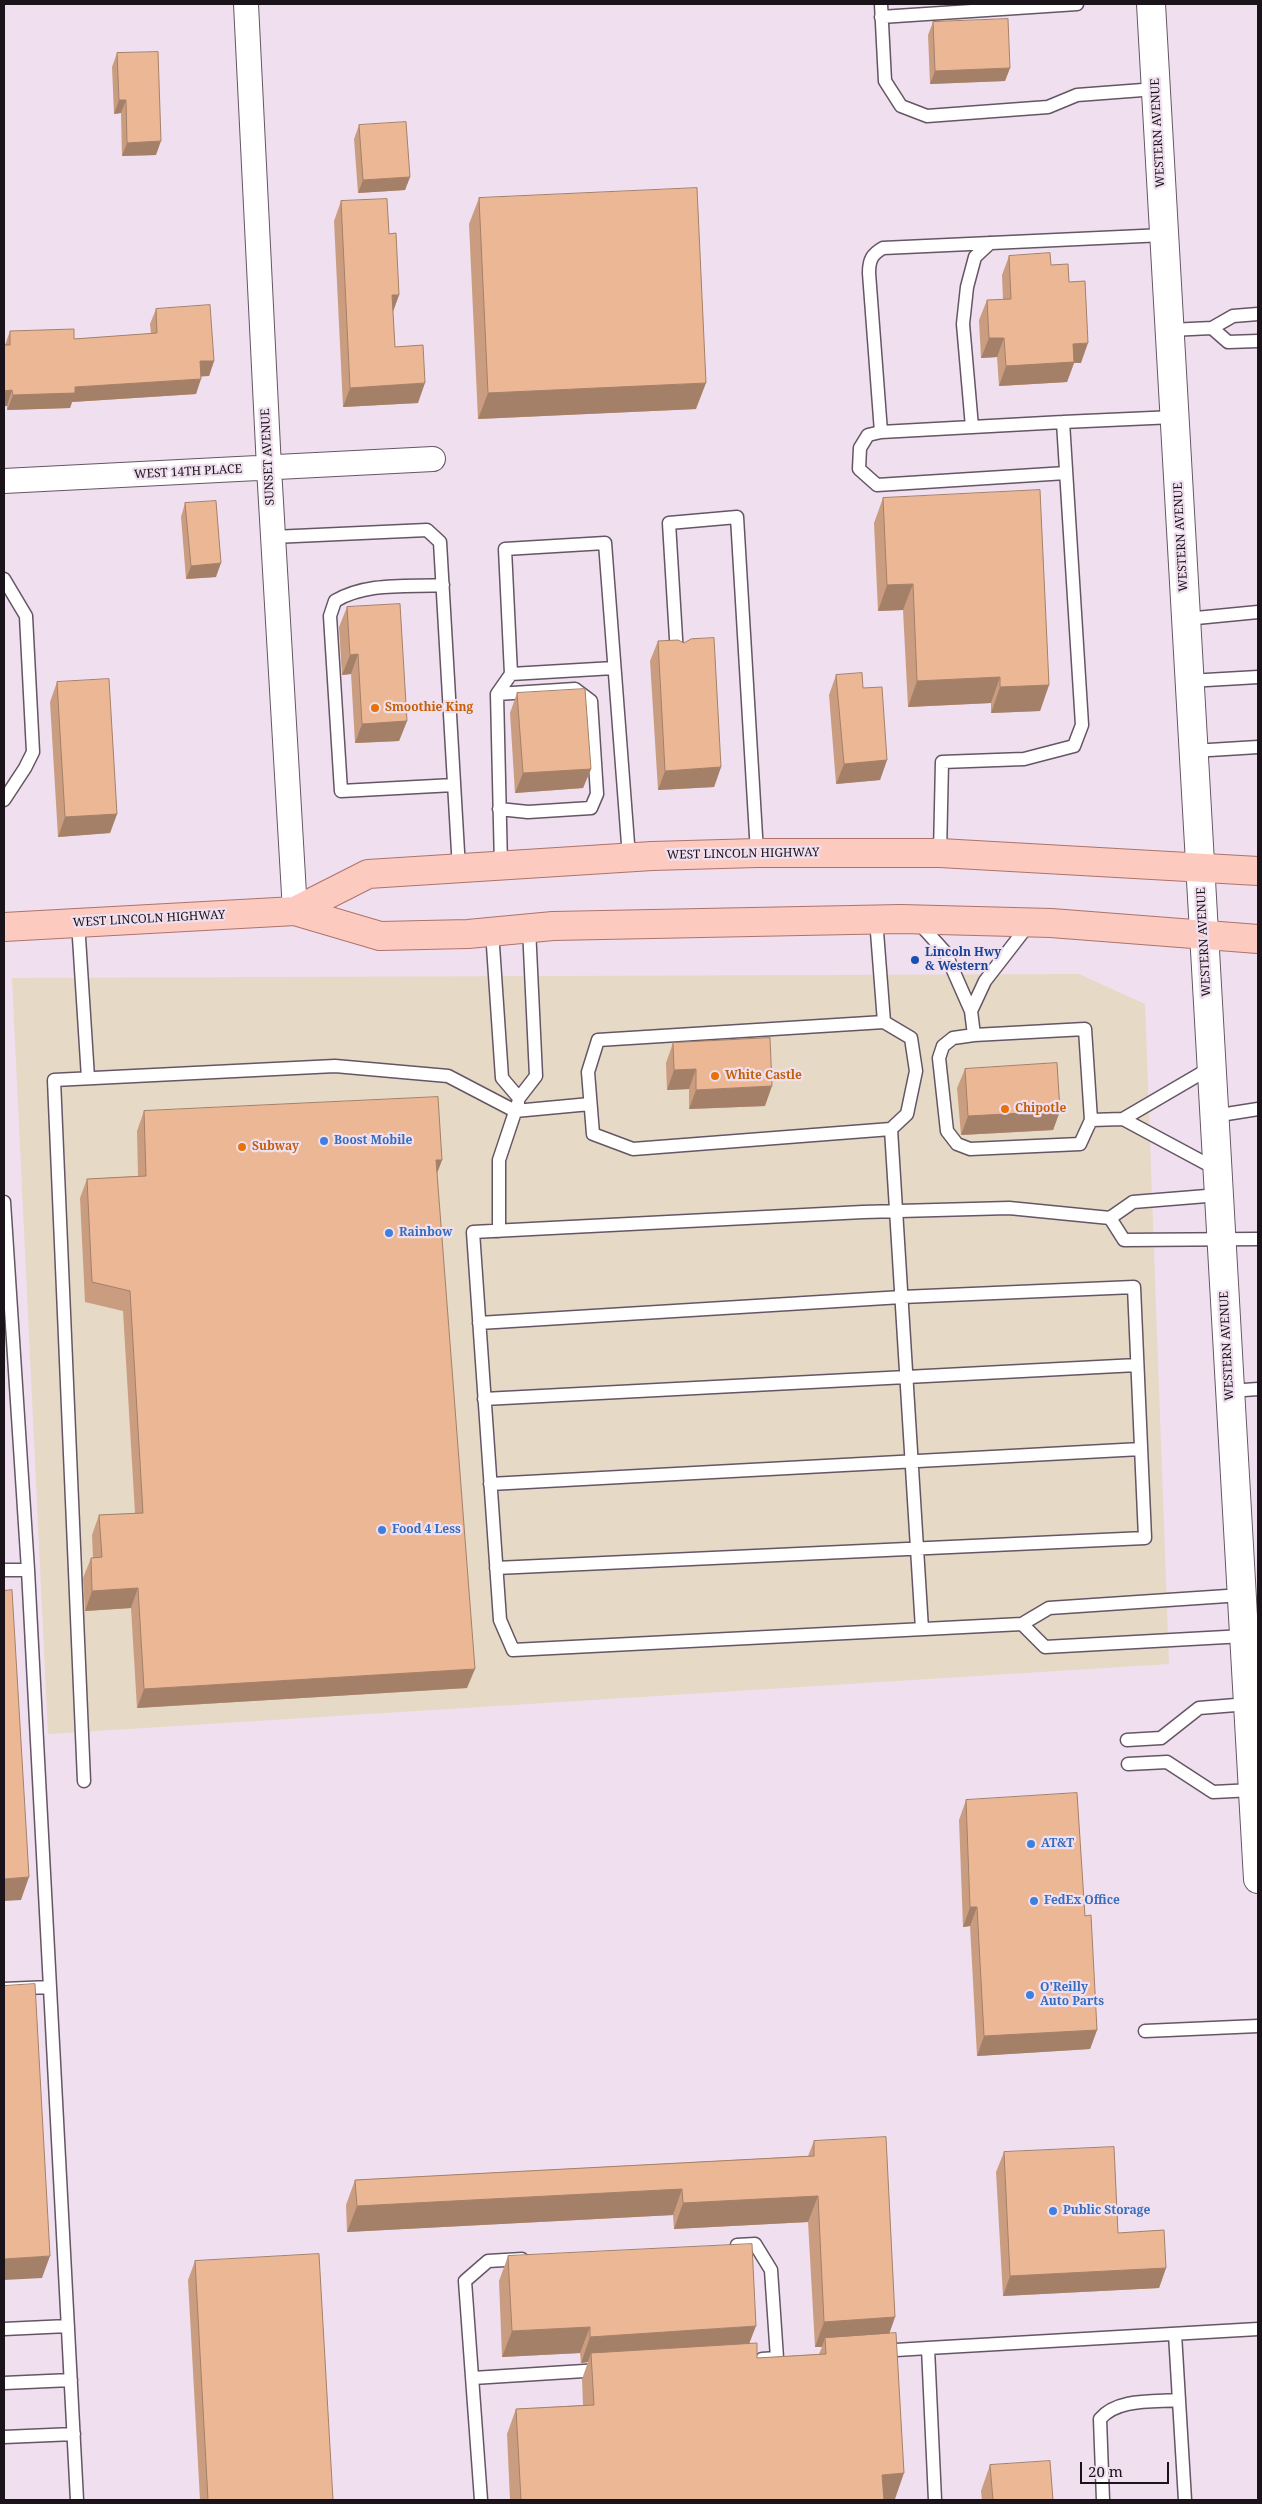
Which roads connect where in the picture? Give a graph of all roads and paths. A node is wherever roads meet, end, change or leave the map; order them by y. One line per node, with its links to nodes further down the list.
1 (246, 4): 17 (street, SUNSET AVENUE)
2 (1077, 4): 4 (lane)
3 (1151, 4): 5 (main road, WESTERN AVENUE)
4 (881, 10): 5 (lane)
5 (1156, 89): 6 (main road, WESTERN AVENUE)
6 (1164, 235): 7 (lane); 10 (main road, WESTERN AVENUE)
7 (990, 243): 14 (lane); 15 (lane)
8 (1258, 314): 9 (lane)
9 (1212, 328): 10 (lane); 11 (lane)
10 (1170, 330): 12 (main road, WESTERN AVENUE)
11 (1258, 341)
12 (1174, 417): 13 (lane); 24 (main road, WESTERN AVENUE)
13 (1063, 422): 14 (lane); 18 (lane)
14 (972, 427): 15 (lane)
15 (881, 432): 18 (lane)
16 (433, 459): 17 (street, WEST 14TH PLACE)
17 (269, 468): 19 (street, WEST 14TH PLACE); 20 (street, SUNSET AVENUE)
18 (1066, 473): 37 (lane)
19 (4, 481)
20 (273, 537): 22 (lane); 43 (street, SUNSET AVENUE)
21 (4, 579): 34 (lane)
22 (443, 585): 33 (lane); 33 (lane)
23 (1258, 612): 24 (lane)
24 (1186, 618): 29 (main road, WESTERN AVENUE)
25 (677, 655): 36 (lane)
26 (614, 668): 27 (lane); 27 (lane); 38 (lane)
27 (511, 674): 30 (lane)
28 (1258, 677): 29 (lane)
29 (1190, 681): 32 (main road, WESTERN AVENUE)
30 (497, 694): 35 (lane); 35 (lane)
31 (1258, 747): 32 (lane)
32 (1194, 751): 40 (main road, WESTERN AVENUE)
33 (454, 785): 41 (lane)
34 (4, 800)
35 (499, 809): 39 (lane)
36 (757, 853): 37 (main road, WEST LINCOLN HIGHWAY); 38 (main road, WEST LINCOLN HIGHWAY)
37 (940, 853): 40 (main road, WEST LINCOLN HIGHWAY)
38 (629, 857): 39 (main road, WEST LINCOLN HIGHWAY)
39 (501, 866): 41 (main road, WEST LINCOLN HIGHWAY)
40 (1200, 866): 42 (main road, WEST LINCOLN HIGHWAY); 51 (main road, WESTERN AVENUE)
41 (459, 869): 43 (main road, WEST LINCOLN HIGHWAY)
42 (1258, 871)
43 (295, 910): 46 (main road, WEST LINCOLN HIGHWAY); 50 (main road, WEST LINCOLN HIGHWAY)
44 (876, 919): 45 (main road, WEST LINCOLN HIGHWAY); 49 (main road, WEST LINCOLN HIGHWAY); 54 (lane)
45 (916, 919): 47 (main road, WEST LINCOLN HIGHWAY); 53 (lane)
46 (78, 922): 48 (main road, WEST LINCOLN HIGHWAY); 57 (lane)
47 (1030, 922): 51 (main road, WEST LINCOLN HIGHWAY); 53 (lane)
48 (4, 927)
49 (529, 928): 50 (main road, WEST LINCOLN HIGHWAY); 58 (lane)
50 (492, 931): 58 (lane)
51 (1204, 935): 52 (main road, WEST LINCOLN HIGHWAY); 56 (main road, WESTERN AVENUE)
52 (1258, 939)
53 (971, 1011): 55 (lane)
54 (884, 1022): 59 (lane); 65 (lane)
55 (974, 1035): 64 (lane); 64 (lane)
56 (1212, 1067): 62 (main road, WESTERN AVENUE); 63 (lane)
57 (88, 1078): 61 (lane); 94 (lane)
58 (519, 1098): 61 (lane)
59 (590, 1104): 61 (lane); 65 (lane)
60 (1258, 1109): 62 (lane)
61 (515, 1111): 70 (lane)
62 (1214, 1116): 66 (main road, WESTERN AVENUE)
63 (1123, 1119): 64 (lane); 66 (lane)
64 (1091, 1120)
65 (891, 1129): 68 (lane)
66 (1218, 1183): 69 (lane); 72 (main road, WESTERN AVENUE)
67 (4, 1202): 86 (lane)
68 (896, 1212): 69 (lane); 70 (lane); 73 (lane)
69 (1110, 1218): 72 (lane)
70 (499, 1231): 74 (lane)
71 (1258, 1240): 72 (lane)
72 (1221, 1241): 78 (main road, WESTERN AVENUE)
73 (902, 1297): 74 (lane); 75 (lane); 76 (lane)
74 (479, 1323): 79 (lane)
75 (1137, 1365): 76 (lane); 80 (lane)
76 (907, 1376): 79 (lane); 81 (lane)
77 (1258, 1389): 78 (lane)
78 (1230, 1391): 87 (main road, WESTERN AVENUE)
79 (484, 1399): 82 (lane)
80 (1141, 1450): 81 (lane); 83 (lane)
81 (912, 1460): 82 (lane); 83 (lane)
82 (490, 1484): 84 (lane)
83 (917, 1548): 84 (lane); 89 (lane)
84 (496, 1568): 89 (lane)
85 (4, 1570): 86 (lane)
86 (28, 1570): 97 (lane)
87 (1242, 1595): 88 (lane); 90 (main road, WESTERN AVENUE)
88 (1022, 1624): 89 (lane); 90 (lane)
89 (922, 1629)
90 (1244, 1636): 91 (main road, WESTERN AVENUE)
91 (1248, 1704): 92 (lane); 95 (main road, WESTERN AVENUE)
92 (1127, 1740)
93 (1128, 1764): 95 (lane)
94 (84, 1781)
95 (1253, 1790): 96 (main road, WESTERN AVENUE)
96 (1258, 1879)
97 (50, 1987): 98 (lane); 103 (lane)
98 (4, 1989)
99 (1258, 2026): 100 (lane)
100 (1145, 2030)
101 (725, 2246): 110 (lane)
102 (538, 2258): 113 (lane)
103 (68, 2326): 104 (lane); 114 (lane)
104 (4, 2329)
105 (1258, 2329): 106 (lane)
106 (1175, 2334): 107 (lane); 116 (lane)
107 (928, 2348): 108 (lane); 121 (lane)
108 (869, 2352)
109 (794, 2357): 110 (lane)
110 (777, 2358): 111 (lane)
111 (748, 2360)
112 (611, 2369): 113 (lane)
113 (473, 2378): 120 (lane)
114 (71, 2380): 115 (lane); 117 (lane)
115 (4, 2383)
116 (1179, 2400): 122 (lane); 123 (lane)
117 (74, 2434): 118 (lane); 119 (lane)
118 (4, 2437)
119 (77, 2500)
120 (481, 2500)
121 (935, 2500)
122 (1103, 2500)
123 (1185, 2500)

